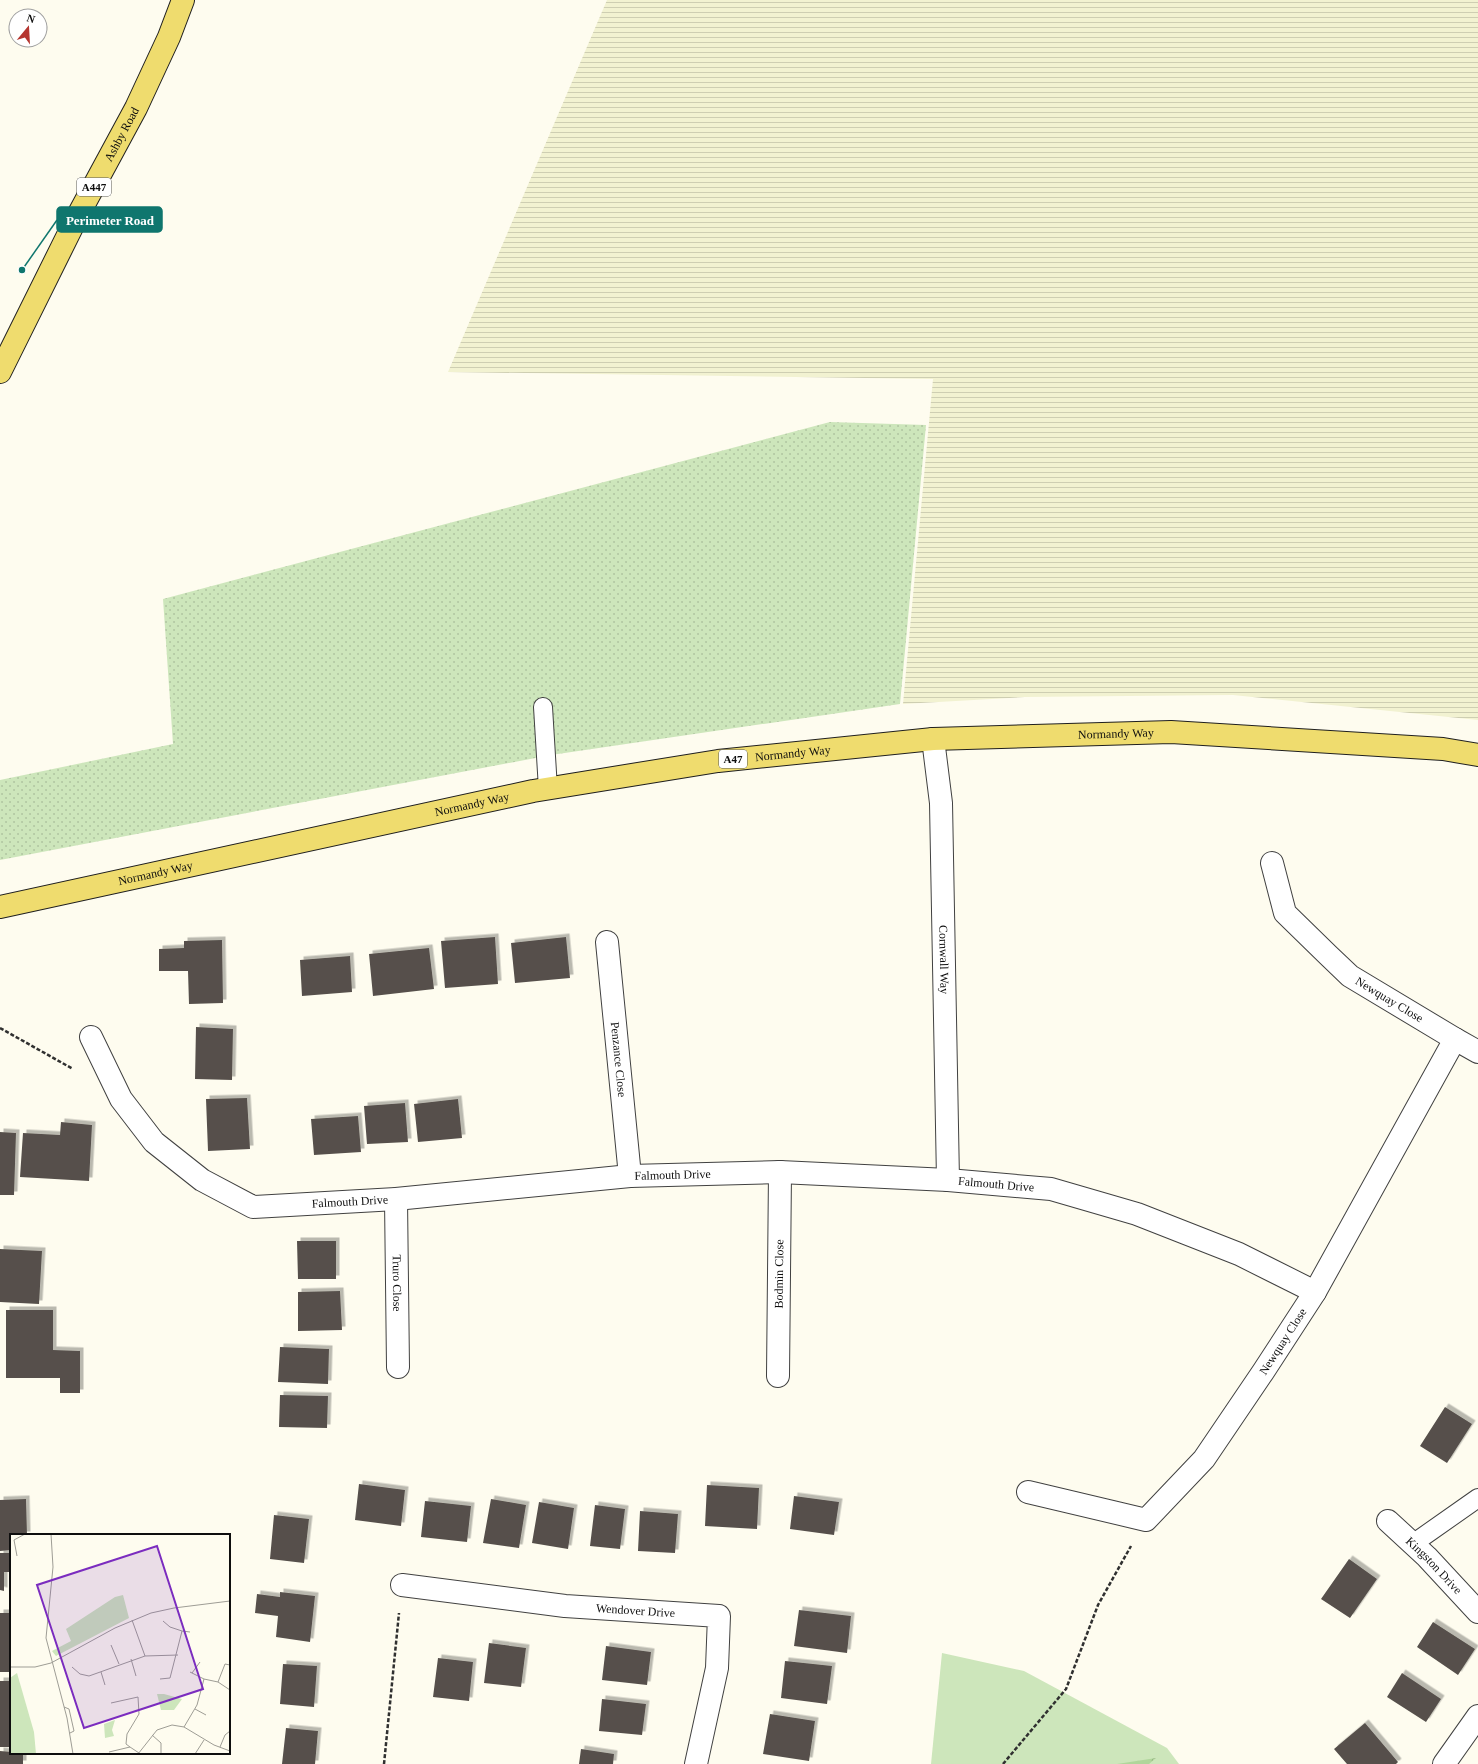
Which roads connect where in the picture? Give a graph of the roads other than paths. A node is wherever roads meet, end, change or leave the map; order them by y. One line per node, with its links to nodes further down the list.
1 (183, 0): 2 (main road, Ashby Road / A447)
2 (0, 372)
3 (544, 707): 6 (lane)
4 (933, 739): 5 (main road, Normandy Way / A47); 6 (main road, Normandy Way / A47); 15 (street, Cornwall Way)
5 (1478, 755)
6 (548, 789): 8 (main road, Normandy Way / A47)
7 (1272, 863): 11 (street, Newquay Close)
8 (0, 907)
9 (607, 942): 14 (street, Penzance Close)
10 (91, 1037): 16 (street, Falmouth Drive)
11 (1455, 1039): 12 (street, Newquay Close); 17 (street, Newquay Close)
12 (1478, 1052)
13 (780, 1172): 14 (street, Falmouth Drive); 15 (street, Falmouth Drive); 19 (street, Bodmin Close)
14 (630, 1176): 16 (street, Falmouth Drive)
15 (948, 1180): 17 (street, Falmouth Drive)
16 (396, 1199): 18 (street, Truro Close)
17 (1315, 1292): 20 (street, Newquay Close)
18 (398, 1367)
19 (778, 1376)
20 (1028, 1492)
21 (1478, 1498): 23 (lane)
22 (1388, 1521): 23 (street, Kingston Drive)
23 (1414, 1543): 25 (street, Kingston Drive)
24 (402, 1585): 27 (street, Wendover Drive)
25 (1478, 1612)
26 (1478, 1716): 28 (street)
27 (696, 1764)
28 (1444, 1764)

